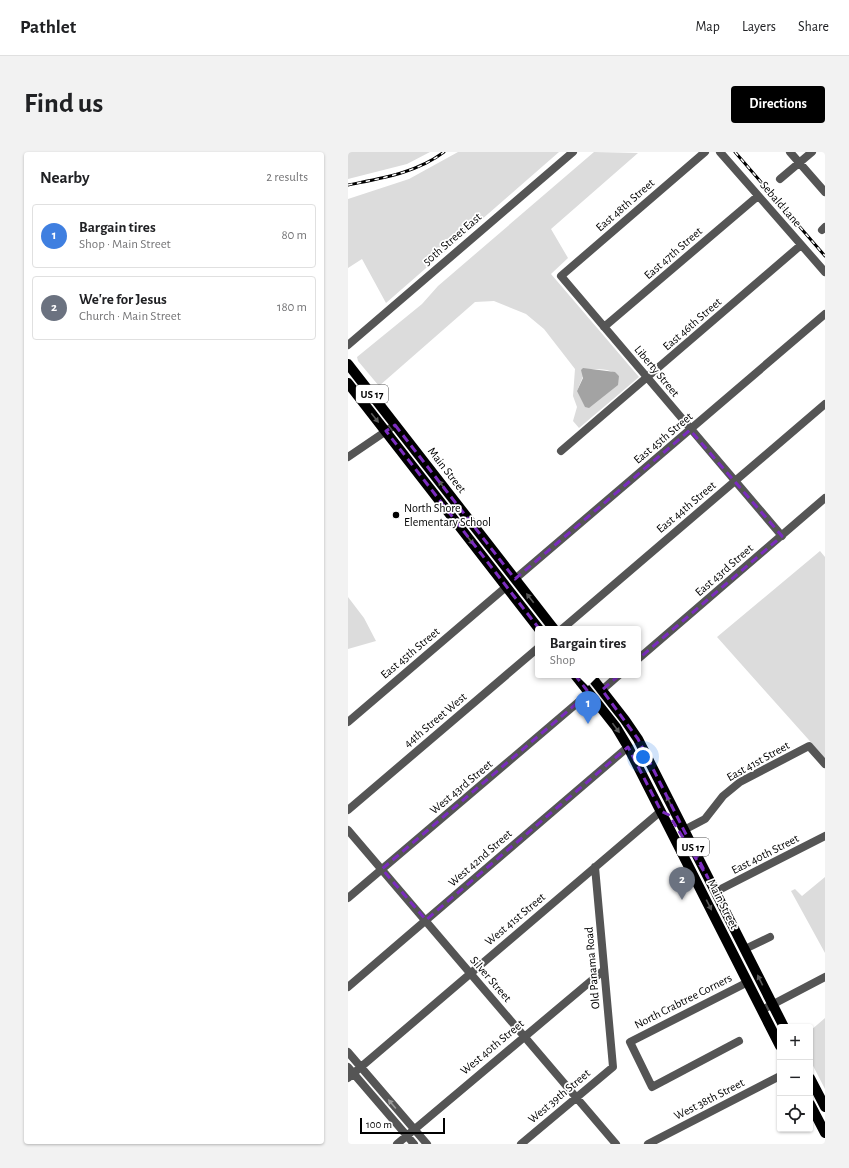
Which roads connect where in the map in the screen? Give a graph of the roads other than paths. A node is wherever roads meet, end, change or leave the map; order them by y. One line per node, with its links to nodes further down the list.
1 (572, 152): 15 (street, 50th Street East)
2 (705, 152): 12 (street, East 48th Street)
3 (720, 152): 9 (street, Sebald Lane)
4 (790, 152): 6 (street)
5 (812, 152): 6 (street)
6 (800, 163): 7 (street); 8 (street)
7 (780, 179)
8 (825, 192)
9 (758, 196): 10 (street, Sebald Lane); 14 (street, East 47th Street)
10 (802, 245): 11 (street, Sebald Lane); 17 (street, East 46th Street)
11 (825, 272)
12 (561, 276): 14 (street, Liberty Street)
13 (825, 314): 21 (street, East 45th Street)
14 (604, 327): 17 (street, Liberty Street)
15 (348, 345)
16 (348, 364): 20 (main road, Main Street / US 17)
17 (647, 378): 21 (street, Liberty Street); 23 (street, East 46th Street)
18 (348, 383): 22 (main road, Main Street / US 17, one-way to 22)
19 (825, 404): 25 (street, East 44th Street)
20 (395, 425): 22 (street); 28 (main road, Main Street / US 17, one-way to 20)
21 (690, 430): 25 (street, Liberty Street); 28 (street, East 45th Street)
22 (386, 432): 24 (street); 29 (main road, Main Street / US 17, one-way to 29)
23 (561, 451)
24 (348, 457)
25 (735, 481): 27 (street, Liberty Street); 32 (street, East 44th Street)
26 (825, 498): 27 (street, East 43rd Street)
27 (782, 536): 34 (street, East 43rd Street)
28 (515, 579): 31 (main road, Main Street / US 17, one-way to 28)
29 (506, 587): 30 (main road, Main Street / US 17); 40 (street, East 45th Street)
30 (537, 626)
31 (552, 626)
32 (566, 626)
33 (535, 651): 43 (street, 44th Street West)
34 (641, 656)
35 (577, 678): 39 (main road, Main Street / US 17)
36 (592, 678): 38 (main road, Main Street / US 17)
37 (616, 678): 38 (street)
38 (602, 690): 46 (main road, Main Street / US 17, one-way to 38)
39 (589, 693): 41 (main road, Main Street / US 17, one-way to 41); 49 (street, West 43rd Street)
40 (348, 722)
41 (628, 747): 44 (main road, Main Street / US 17); 53 (street, West 42nd Street)
42 (825, 764): 46 (street, East 41st Street)
43 (348, 810)
44 (661, 810): 48 (street, West 41st Street); 50 (main road); 59 (main road, Main Street / US 17, one-way to 59)
45 (348, 830): 49 (street, Silver Street)
46 (684, 830): 50 (main road, Main Street / US 17)
47 (825, 836): 51 (street, East 40th Street)
48 (595, 867): 56 (street, Old Panama Road); 57 (street, West 41st Street)
49 (382, 869): 52 (street, West 43rd Street); 53 (street, Silver Street)
50 (708, 878): 51 (main road, Main Street / US 17)
51 (716, 892): 55 (main road, Main Street / US 17)
52 (348, 898)
53 (426, 920): 57 (street, Silver Street); 60 (street, West 42nd Street)
54 (770, 937): 55 (street)
55 (745, 949): 61 (main road, Main Street / US 17, one-way to 55)
56 (604, 970): 64 (street, West 40th Street); 69 (street, Old Panama Road)
57 (470, 973): 64 (street, Silver Street); 68 (street, West 41st Street)
58 (825, 977): 61 (street)
59 (748, 982): 62 (main road, Main Street / US 17); 66 (street, North Crabtree Corners)
60 (348, 987)
61 (772, 1005): 62 (street); 63 (main road, Main Street / US 17)
62 (762, 1010): 65 (main road, Main Street / US 17)
63 (782, 1024)
64 (524, 1036): 73 (street, Silver Street); 76 (street, West 40th Street)
65 (777, 1040)
66 (740, 1041)
67 (348, 1052): 68 (street)
68 (361, 1067): 70 (street, West 41st Street); 76 (street, one-way to 68)
69 (613, 1067): 73 (street, West 39th Street)
70 (350, 1073): 78 (street)
71 (777, 1078): 84 (street, West 38th Street)
72 (813, 1084): 74 (main road)
73 (577, 1097): 82 (street, West 39th Street); 83 (street, Silver Street)
74 (825, 1107)
75 (813, 1110): 77 (main road)
76 (414, 1130): 78 (street, West 40th Street); 81 (street)
77 (825, 1133)
78 (407, 1136): 79 (street, West 40th Street); 80 (street)
79 (397, 1144)
80 (414, 1144)
81 (427, 1144)
82 (521, 1144)
83 (616, 1144)
84 (648, 1144)

